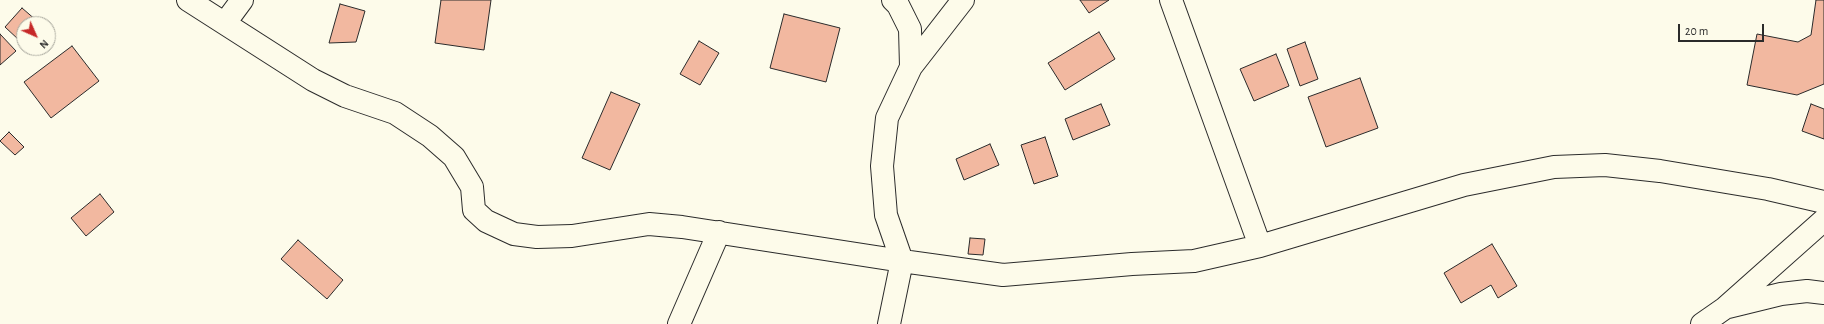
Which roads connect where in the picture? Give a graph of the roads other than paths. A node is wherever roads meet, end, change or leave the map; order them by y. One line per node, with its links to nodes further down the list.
1 (188, 0): 6 (street)
2 (242, 0): 6 (street)
3 (893, 0): 7 (street)
4 (963, 0): 7 (street)
5 (1171, 0): 11 (street)
6 (225, 23): 10 (street)
7 (911, 67): 12 (street)
8 (1824, 202): 11 (street)
9 (1824, 220): 14 (street)
10 (719, 232): 12 (street); 15 (street)
11 (1260, 246): 12 (street)
12 (902, 260): 16 (street)
13 (1824, 293): 14 (street)
14 (1725, 308): 17 (street)
15 (679, 324)
16 (889, 324)
17 (1702, 324)

